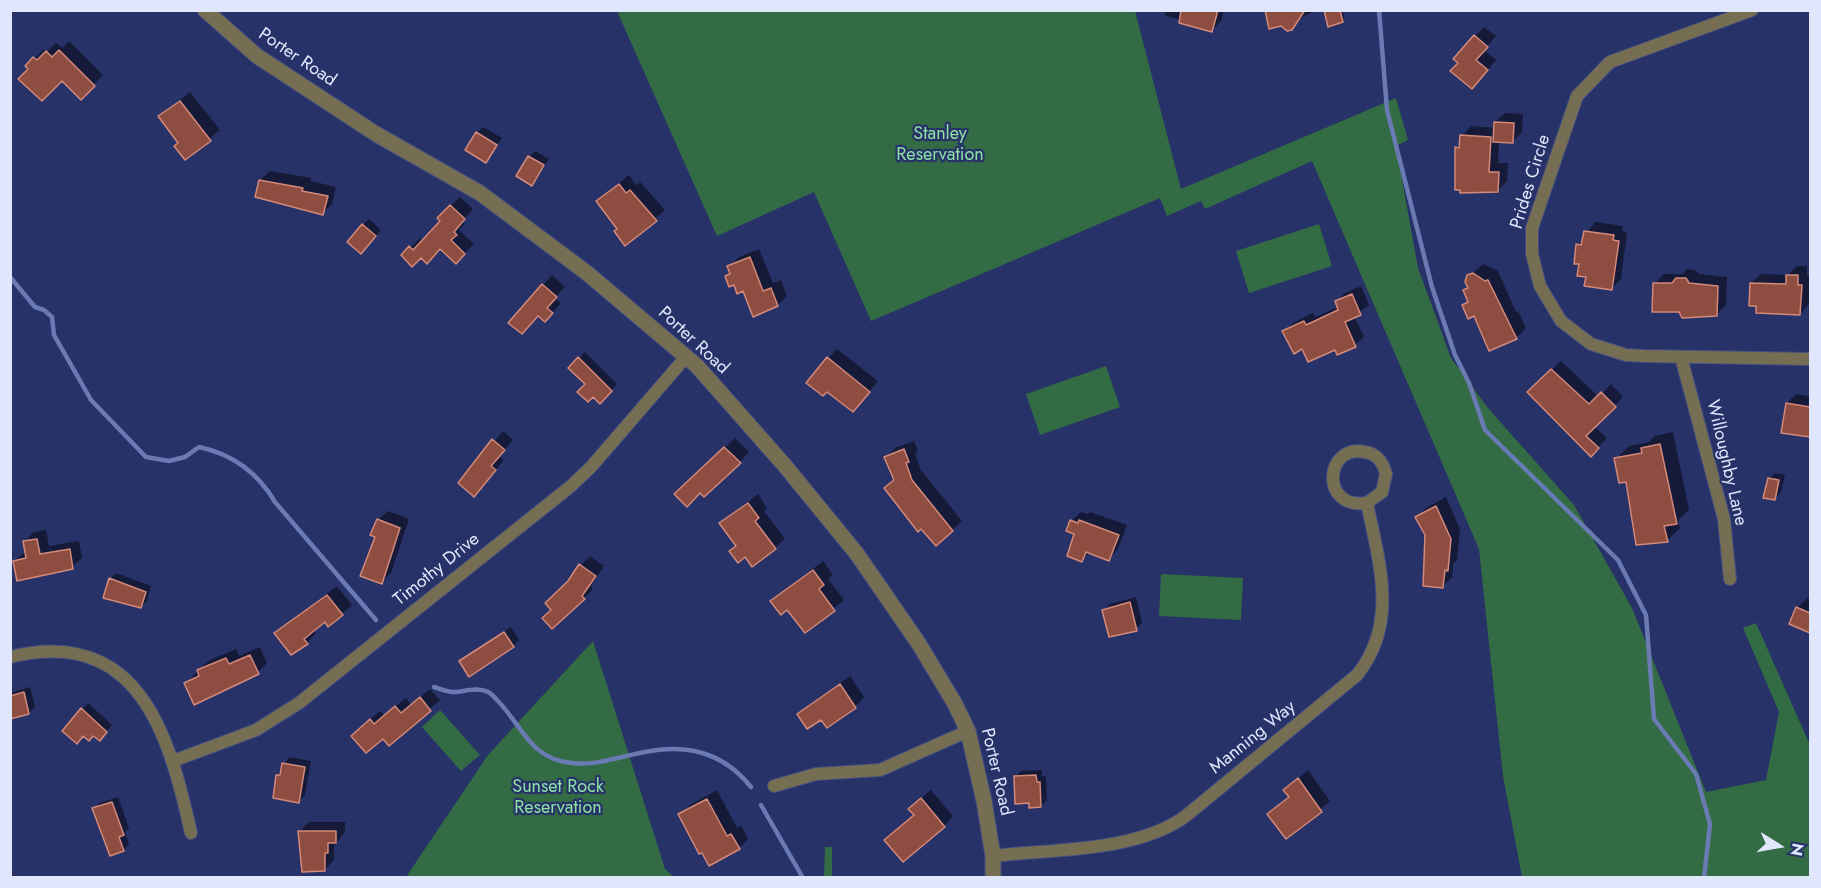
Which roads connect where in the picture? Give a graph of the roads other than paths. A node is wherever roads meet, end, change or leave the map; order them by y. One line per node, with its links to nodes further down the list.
1 (206, 10): 4 (street, Porter Road)
2 (1752, 10): 3 (street, Prides Circle)
3 (1681, 357): 5 (street, Prides Circle); 7 (street, Willoughby Lane)
4 (685, 358): 9 (street, Porter Road); 10 (street, Timothy Drive)
5 (1810, 359)
6 (1367, 503): 6 (street); 13 (street, Manning Way)
7 (1730, 579)
8 (10, 657): 10 (street)
9 (968, 730): 11 (street); 13 (street, Porter Road)
10 (173, 761): 12 (street)
11 (774, 786)
12 (191, 833)
13 (993, 856): 14 (street, Porter Road)
14 (993, 878)

